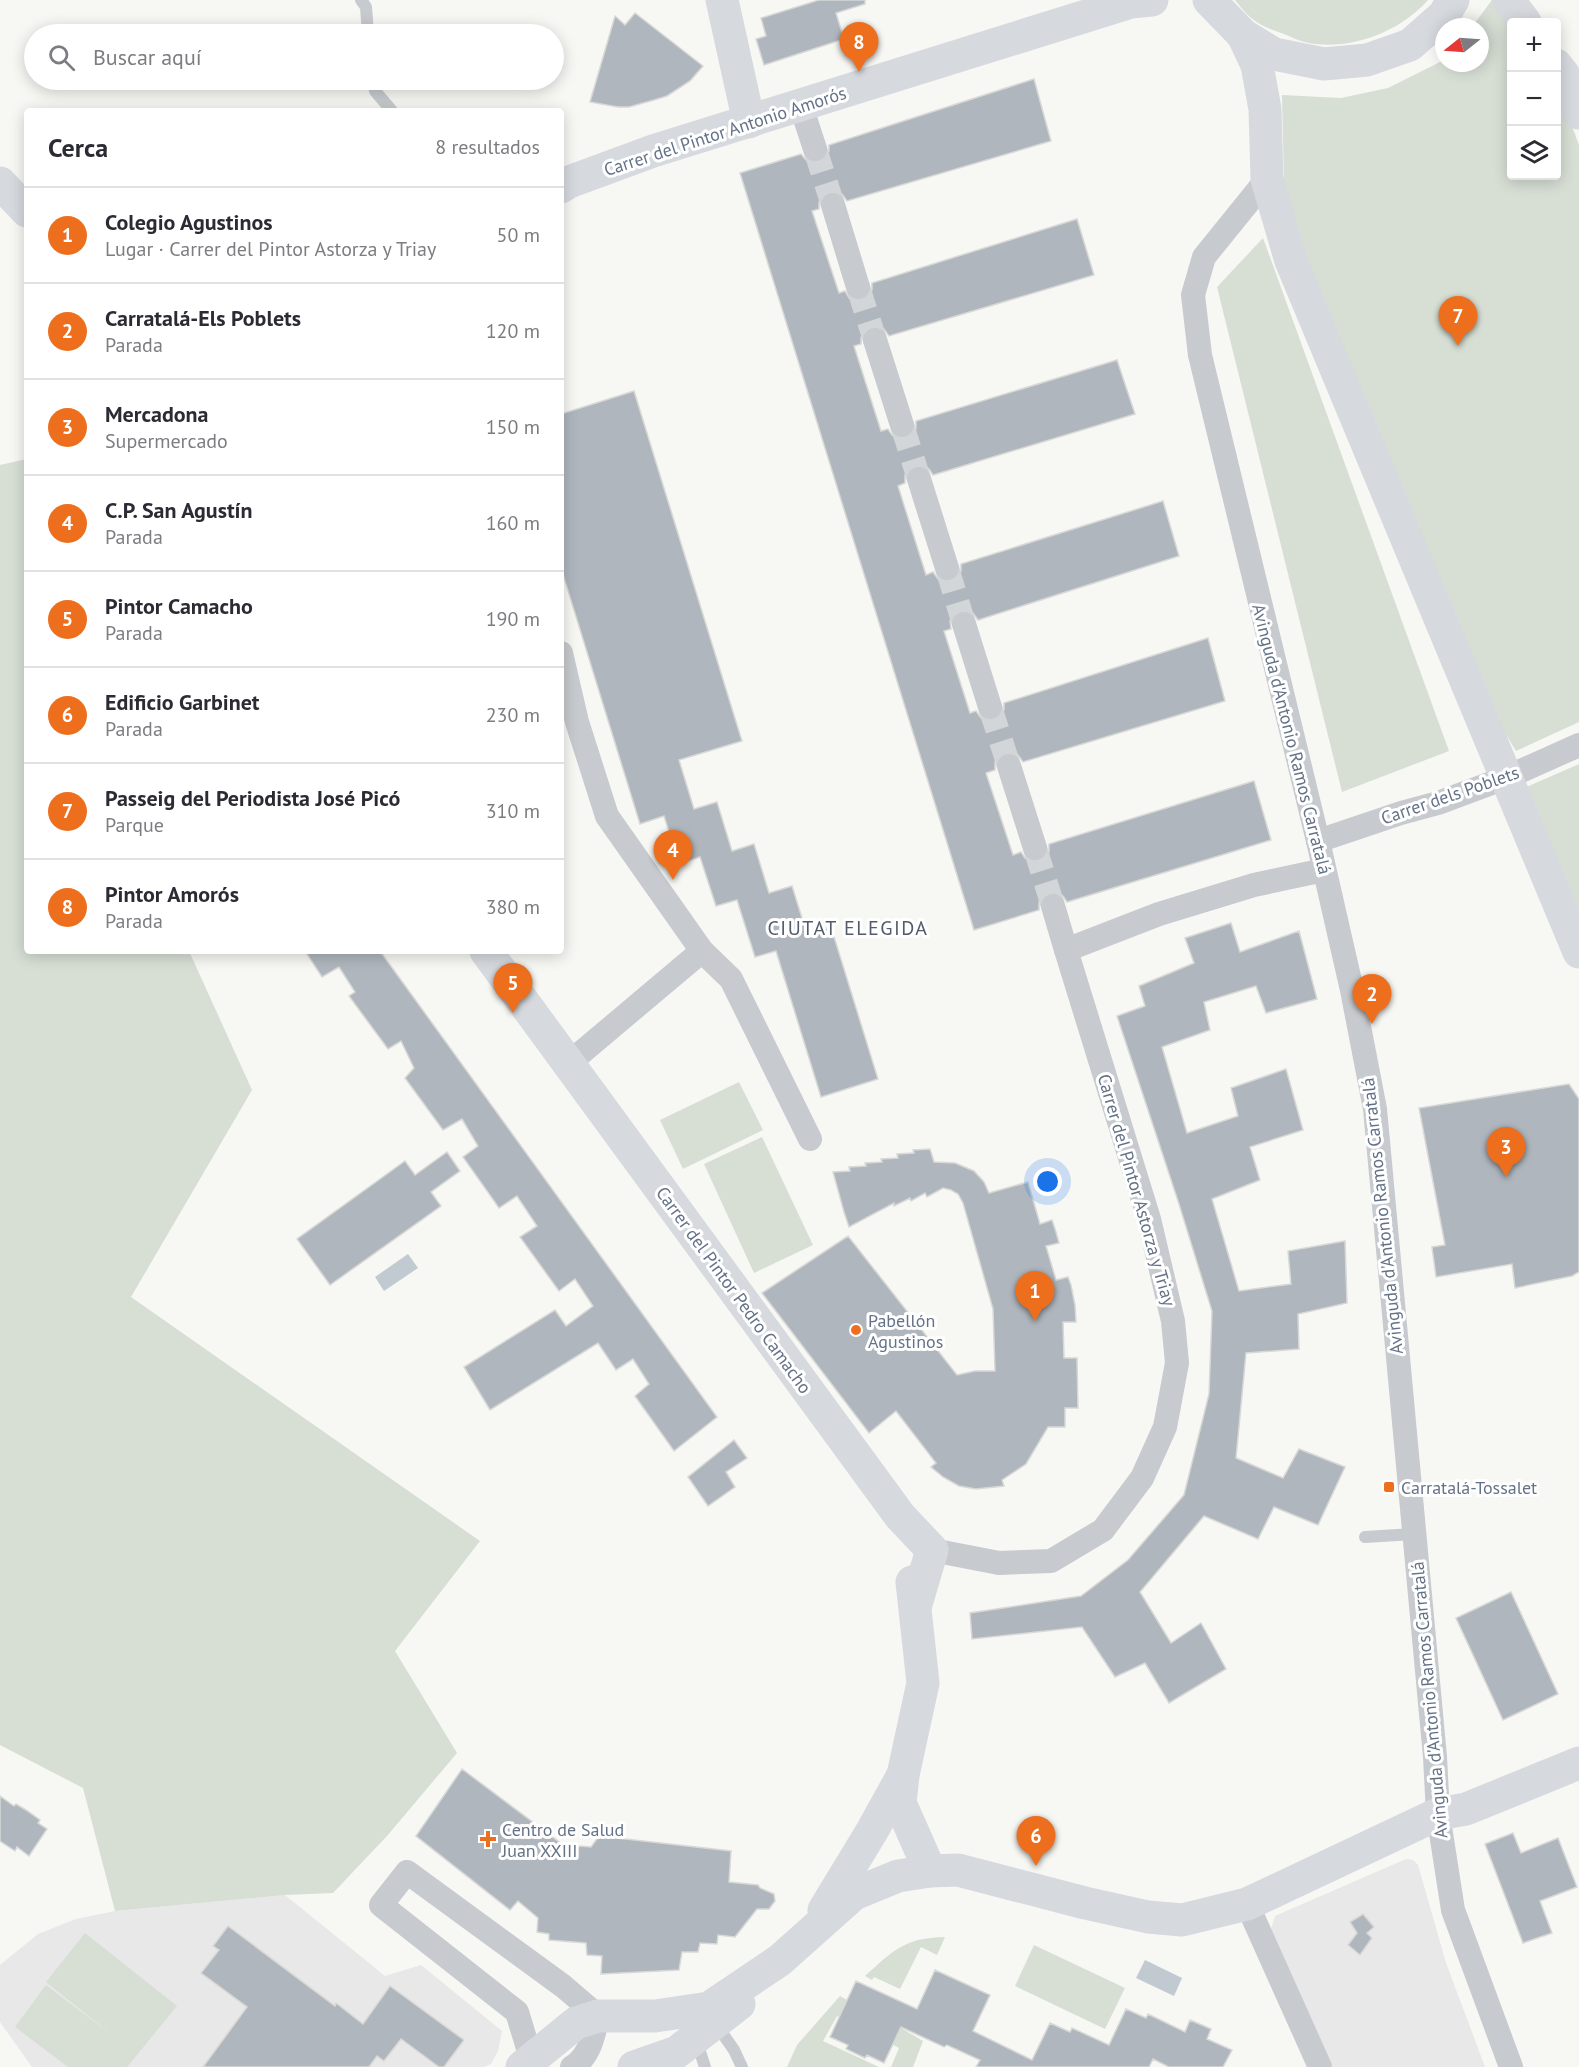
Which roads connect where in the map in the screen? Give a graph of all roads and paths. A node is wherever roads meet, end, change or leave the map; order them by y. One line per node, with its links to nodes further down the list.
1 (361, 0): 8 (lane)
2 (722, 0): 15 (street)
3 (1208, 0): 9 (street)
4 (1453, 0): 9 (street)
5 (1508, 0): 7 (street)
6 (1139, 1): 12 (street, Carrer del Pintor Antonio Amorós)
7 (1522, 18)
8 (367, 24)
9 (1243, 35): 17 (street)
10 (1561, 71): 14 (street)
11 (375, 90): 13 (lane)
12 (801, 106): 15 (street, Carrer del Pintor Antonio Amorós); 16 (street)
13 (389, 108)
14 (1579, 113)
15 (749, 122): 19 (street, Carrer del Pintor Antonio Amorós)
16 (815, 149)
17 (1267, 179): 32 (street); 33 (street, Avinguda d'Antonio Ramos Carratalá)
18 (0, 183): 21 (street)
19 (564, 183)
20 (833, 205): 22 (street)
21 (24, 208)
22 (858, 287)
23 (875, 340): 24 (street)
24 (902, 425)
25 (919, 479): 26 (street)
26 (947, 568)
27 (964, 624): 29 (street)
28 (564, 669): 38 (street)
29 (990, 707)
30 (1579, 745): 32 (street, Carrer dels Poblets)
31 (1009, 766): 34 (street)
32 (1505, 778): 33 (street, Carrer dels Poblets); 39 (street)
33 (1318, 841): 35 (street, Avinguda d'Antonio Ramos Carratalá)
34 (1035, 848)
35 (1324, 870): 37 (street); 44 (street, Avinguda d'Antonio Ramos Carratalá)
36 (1053, 906): 37 (street, Carrer del Pintor Astorza y Triay)
37 (1066, 950): 46 (street, Carrer del Pintor Astorza y Triay)
38 (702, 951): 41 (street); 42 (street)
39 (1579, 952)
40 (488, 954): 41 (street, Carrer del Pintor Pedro Camacho)
41 (569, 1063): 43 (street, Carrer del Pintor Pedro Camacho)
42 (810, 1139)
43 (900, 1516): 46 (street); 47 (street)
44 (1414, 1534): 45 (lane); 51 (street, Avinguda d'Antonio Ramos Carratalá)
45 (1365, 1537)
46 (933, 1550): 47 (street)
47 (916, 1604): 50 (street)
48 (1579, 1741): 51 (street)
49 (1579, 1763): 51 (street)
50 (903, 1775): 52 (street); 54 (street)
51 (1438, 1814): 53 (street); 62 (street, Avinguda d'Antonio Ramos Carratalá)
52 (930, 1871): 53 (street); 54 (street)
53 (1247, 1904): 61 (street)
54 (780, 1960): 55 (street); 56 (street)
55 (597, 2016): 57 (street); 57 (street); 58 (street)
56 (705, 2043): 59 (street); 60 (lane)
57 (527, 2063)
58 (572, 2067)
59 (634, 2067)
60 (741, 2067)
61 (1320, 2067)
62 (1511, 2067)

